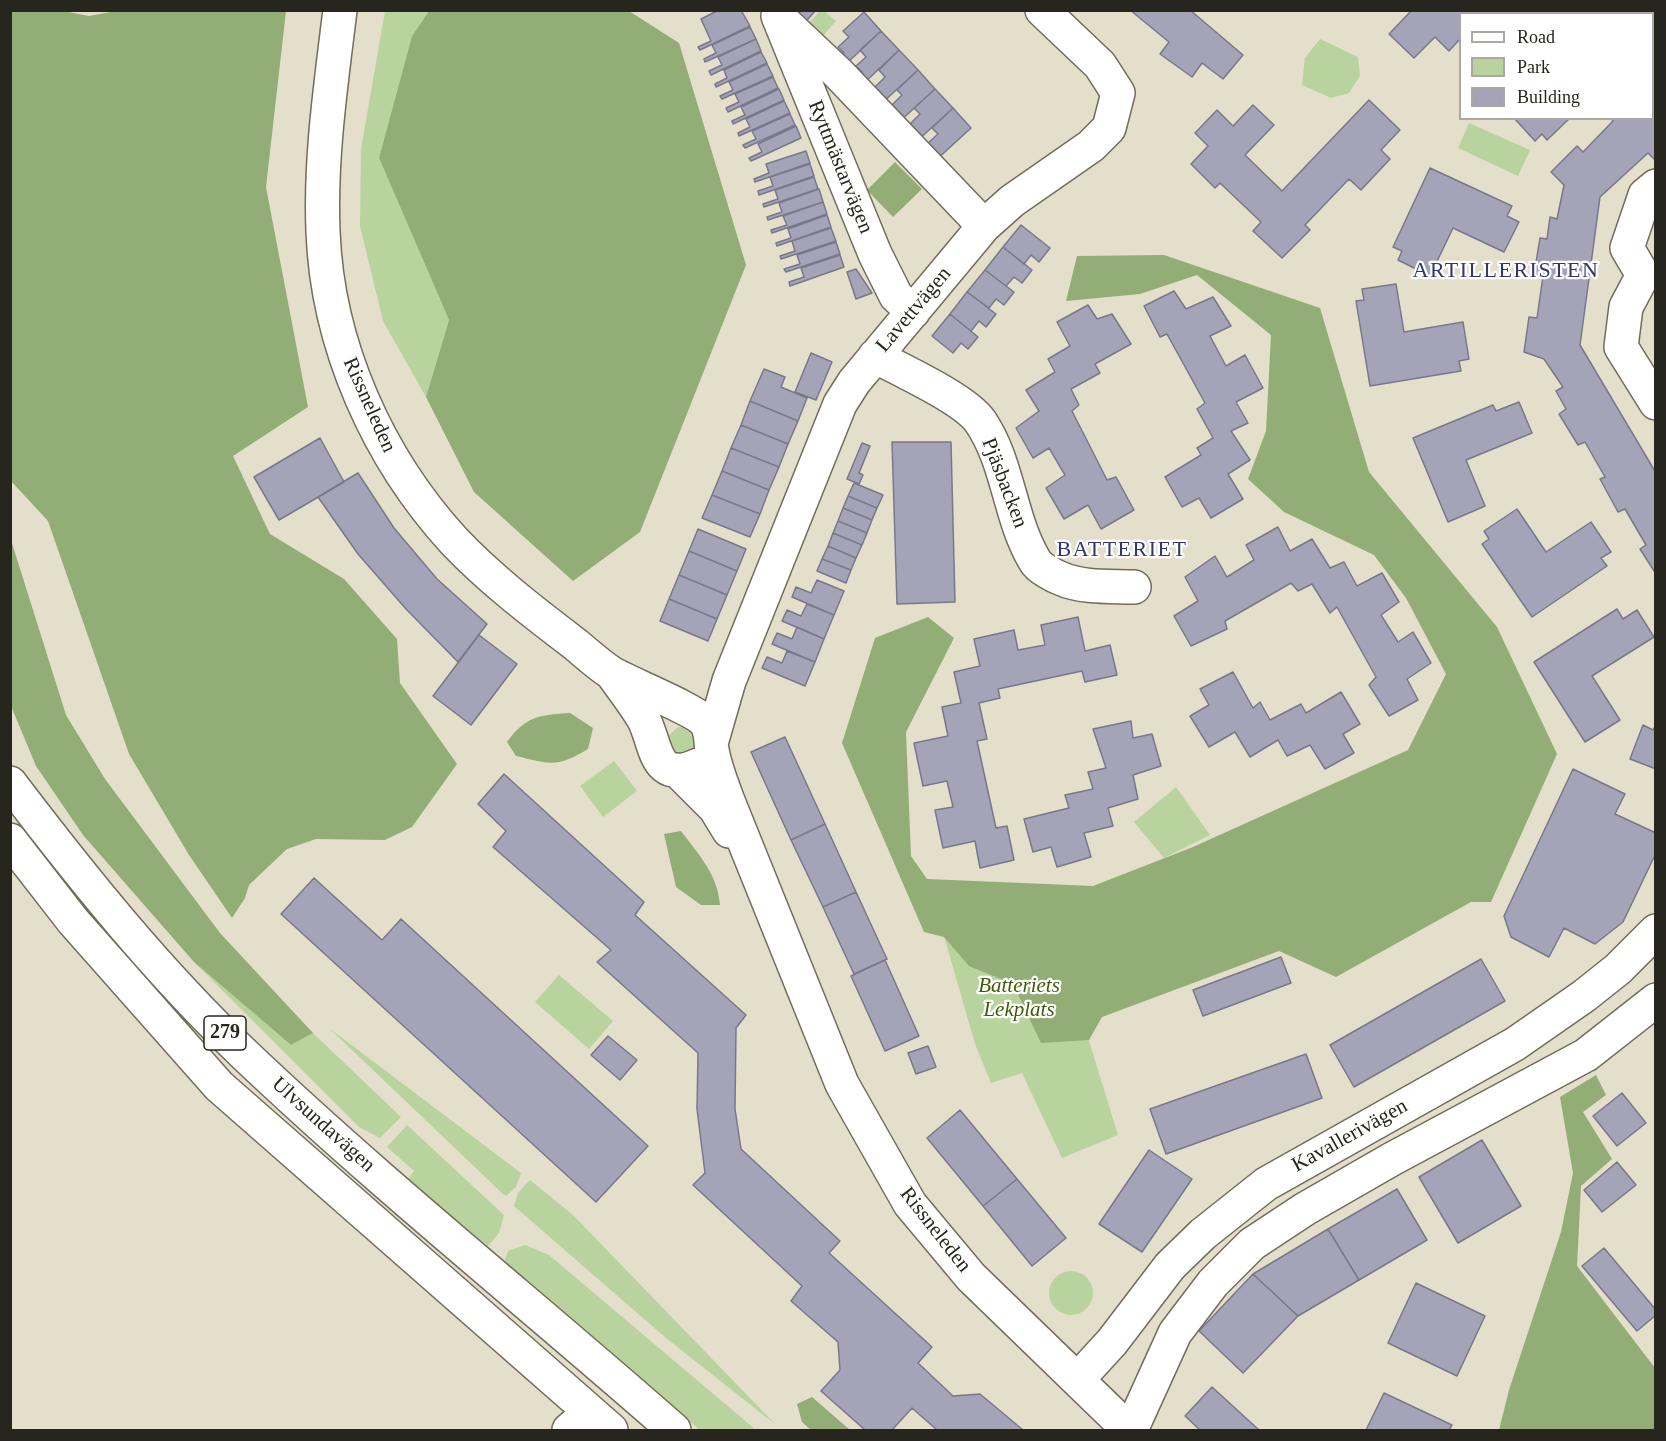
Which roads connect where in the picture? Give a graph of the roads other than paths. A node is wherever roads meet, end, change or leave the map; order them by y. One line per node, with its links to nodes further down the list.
1 (340, 10): 10 (street, Rissneleden)
2 (1042, 10): 5 (street, Lavettvägen)
3 (774, 13): 5 (street, Ryttmästarvägen); 6 (street, Ryttmästarvägen)
4 (1656, 186): 8 (street)
5 (984, 226): 6 (street, Lavettvägen)
6 (913, 312): 7 (street, Lavettvägen)
7 (875, 356): 9 (street, Pjäsbacken); 11 (street, Lavettvägen)
8 (1656, 403)
9 (1134, 587)
10 (611, 673): 12 (street, Rissneleden); 13 (street, Rissneleden)
11 (729, 681): 12 (street); 14 (street, Lavettvägen)
12 (686, 710): 13 (street); 14 (street, Rissneleden)
13 (651, 742): 15 (street, Rissneleden)
14 (711, 744): 15 (street); 19 (street, Rissneleden)
15 (677, 770): 19 (street, Rissneleden)
16 (10, 783): 25 (street, Ulvsundavägen / 279)
17 (10, 840): 23 (street, Ulvsundavägen / 279)
18 (1656, 931): 20 (street, Kavallerivägen)
19 (787, 951): 22 (street, Rissneleden)
20 (1618, 969): 21 (street); 22 (street, Kavallerivägen)
21 (1654, 1006): 26 (street, Kavallerivägen)
22 (1078, 1379): 26 (street, Rissneleden)
23 (590, 1424): 24 (street)
24 (669, 1431)
25 (674, 1431)
26 (1130, 1431)

